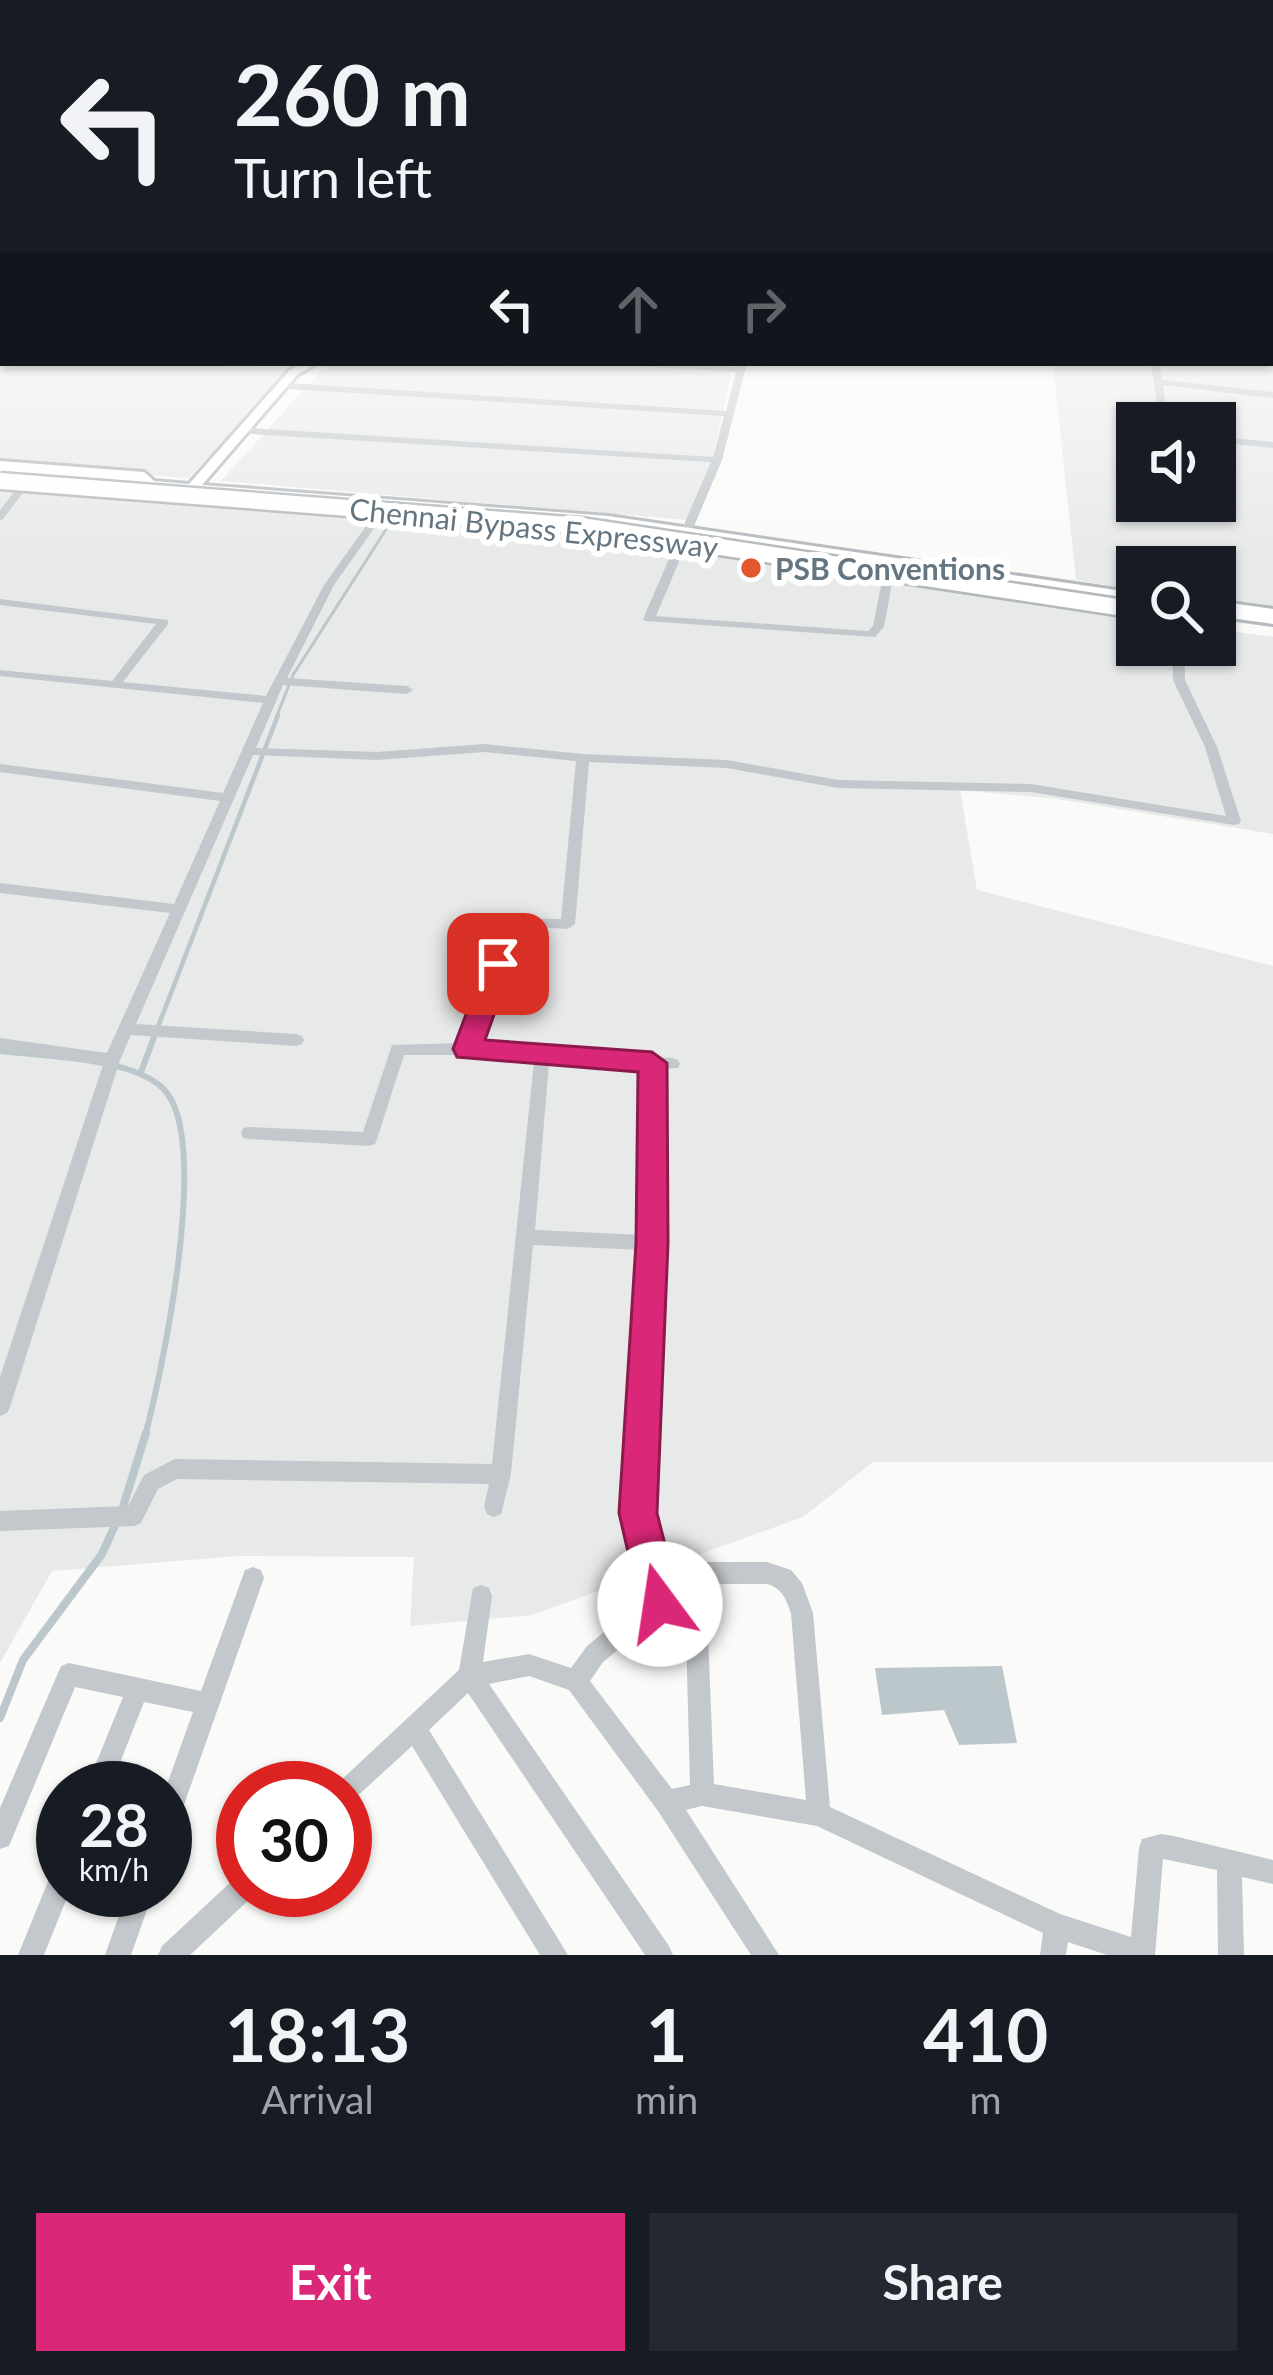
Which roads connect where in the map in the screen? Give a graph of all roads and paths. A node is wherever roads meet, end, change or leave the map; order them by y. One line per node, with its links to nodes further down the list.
1 (300, 374): 6 (main road)
2 (300, 374): 17 (main road)
3 (740, 374): 9 (street)
4 (1157, 374): 5 (street)
5 (1158, 382): 7 (street); 8 (street)
6 (290, 386): 9 (street); 10 (main road)
7 (1273, 395)
8 (1161, 402)
9 (729, 414): 13 (street)
10 (250, 431): 13 (street); 17 (main road)
11 (1236, 441): 12 (street)
12 (1273, 445)
13 (717, 460): 20 (street)
14 (0, 474): 15 (main road); 16 (highway, bridge); 23 (highway, Chennai Bypass Expressway, bridge)
15 (23, 486): 16 (main road); 19 (street)
16 (145, 487): 17 (main road)
17 (195, 491): 18 (main road)
18 (382, 510): 20 (main road); 30 (street)
19 (0, 517)
20 (687, 533): 21 (main road); 21 (street); 22 (main road)
21 (890, 566): 24 (main road)
22 (1116, 599)
23 (1116, 599)
24 (1116, 599)
25 (0, 602): 31 (street)
26 (1236, 617): 27 (highway)
27 (1273, 622)
28 (1179, 666): 35 (street)
29 (0, 673): 31 (street)
30 (280, 681): 32 (street); 33 (street)
31 (114, 686): 33 (street)
32 (407, 690)
33 (270, 700): 34 (street)
34 (258, 751): 35 (street); 37 (street)
35 (583, 758): 43 (street)
36 (0, 768): 37 (street)
37 (228, 798): 39 (street)
38 (0, 888): 39 (street)
39 (178, 908): 40 (street)
40 (127, 1029): 41 (street); 45 (street)
41 (296, 1040)
42 (0, 1044): 45 (street)
43 (467, 1049): 44 (street); 46 (street)
44 (542, 1057): 47 (street); 48 (street)
45 (112, 1060): 49 (street)
46 (249, 1133)
47 (525, 1237): 48 (street); 50 (street)
48 (652, 1243): 56 (street)
49 (0, 1407)
50 (500, 1474): 51 (street); 52 (street)
51 (494, 1507)
52 (0, 1521)
53 (694, 1574): 56 (street); 65 (street); 67 (street)
54 (253, 1578): 60 (street)
55 (481, 1596): 57 (street)
56 (660, 1604): 58 (street)
57 (470, 1676): 58 (street); 61 (street); 80 (street)
58 (576, 1681): 66 (street)
59 (138, 1688): 60 (street); 62 (street); 68 (street)
60 (208, 1704): 63 (street)
61 (414, 1728): 64 (street); 79 (street)
62 (109, 1761)
63 (188, 1761)
64 (372, 1767)
65 (702, 1794): 66 (street); 67 (street)
66 (667, 1802): 81 (street)
67 (819, 1814): 74 (street)
68 (0, 1838)
69 (1229, 1864): 70 (street); 75 (street); 83 (street)
70 (1273, 1872)
71 (216, 1913): 78 (street)
72 (47, 1917): 76 (street)
73 (132, 1917): 77 (street)
74 (1057, 1926): 75 (street); 82 (street)
75 (1143, 1954)
76 (32, 1955)
77 (118, 1955)
78 (171, 1955)
79 (554, 1955)
80 (660, 1955)
81 (766, 1955)
82 (1053, 1955)
83 (1232, 1955)

